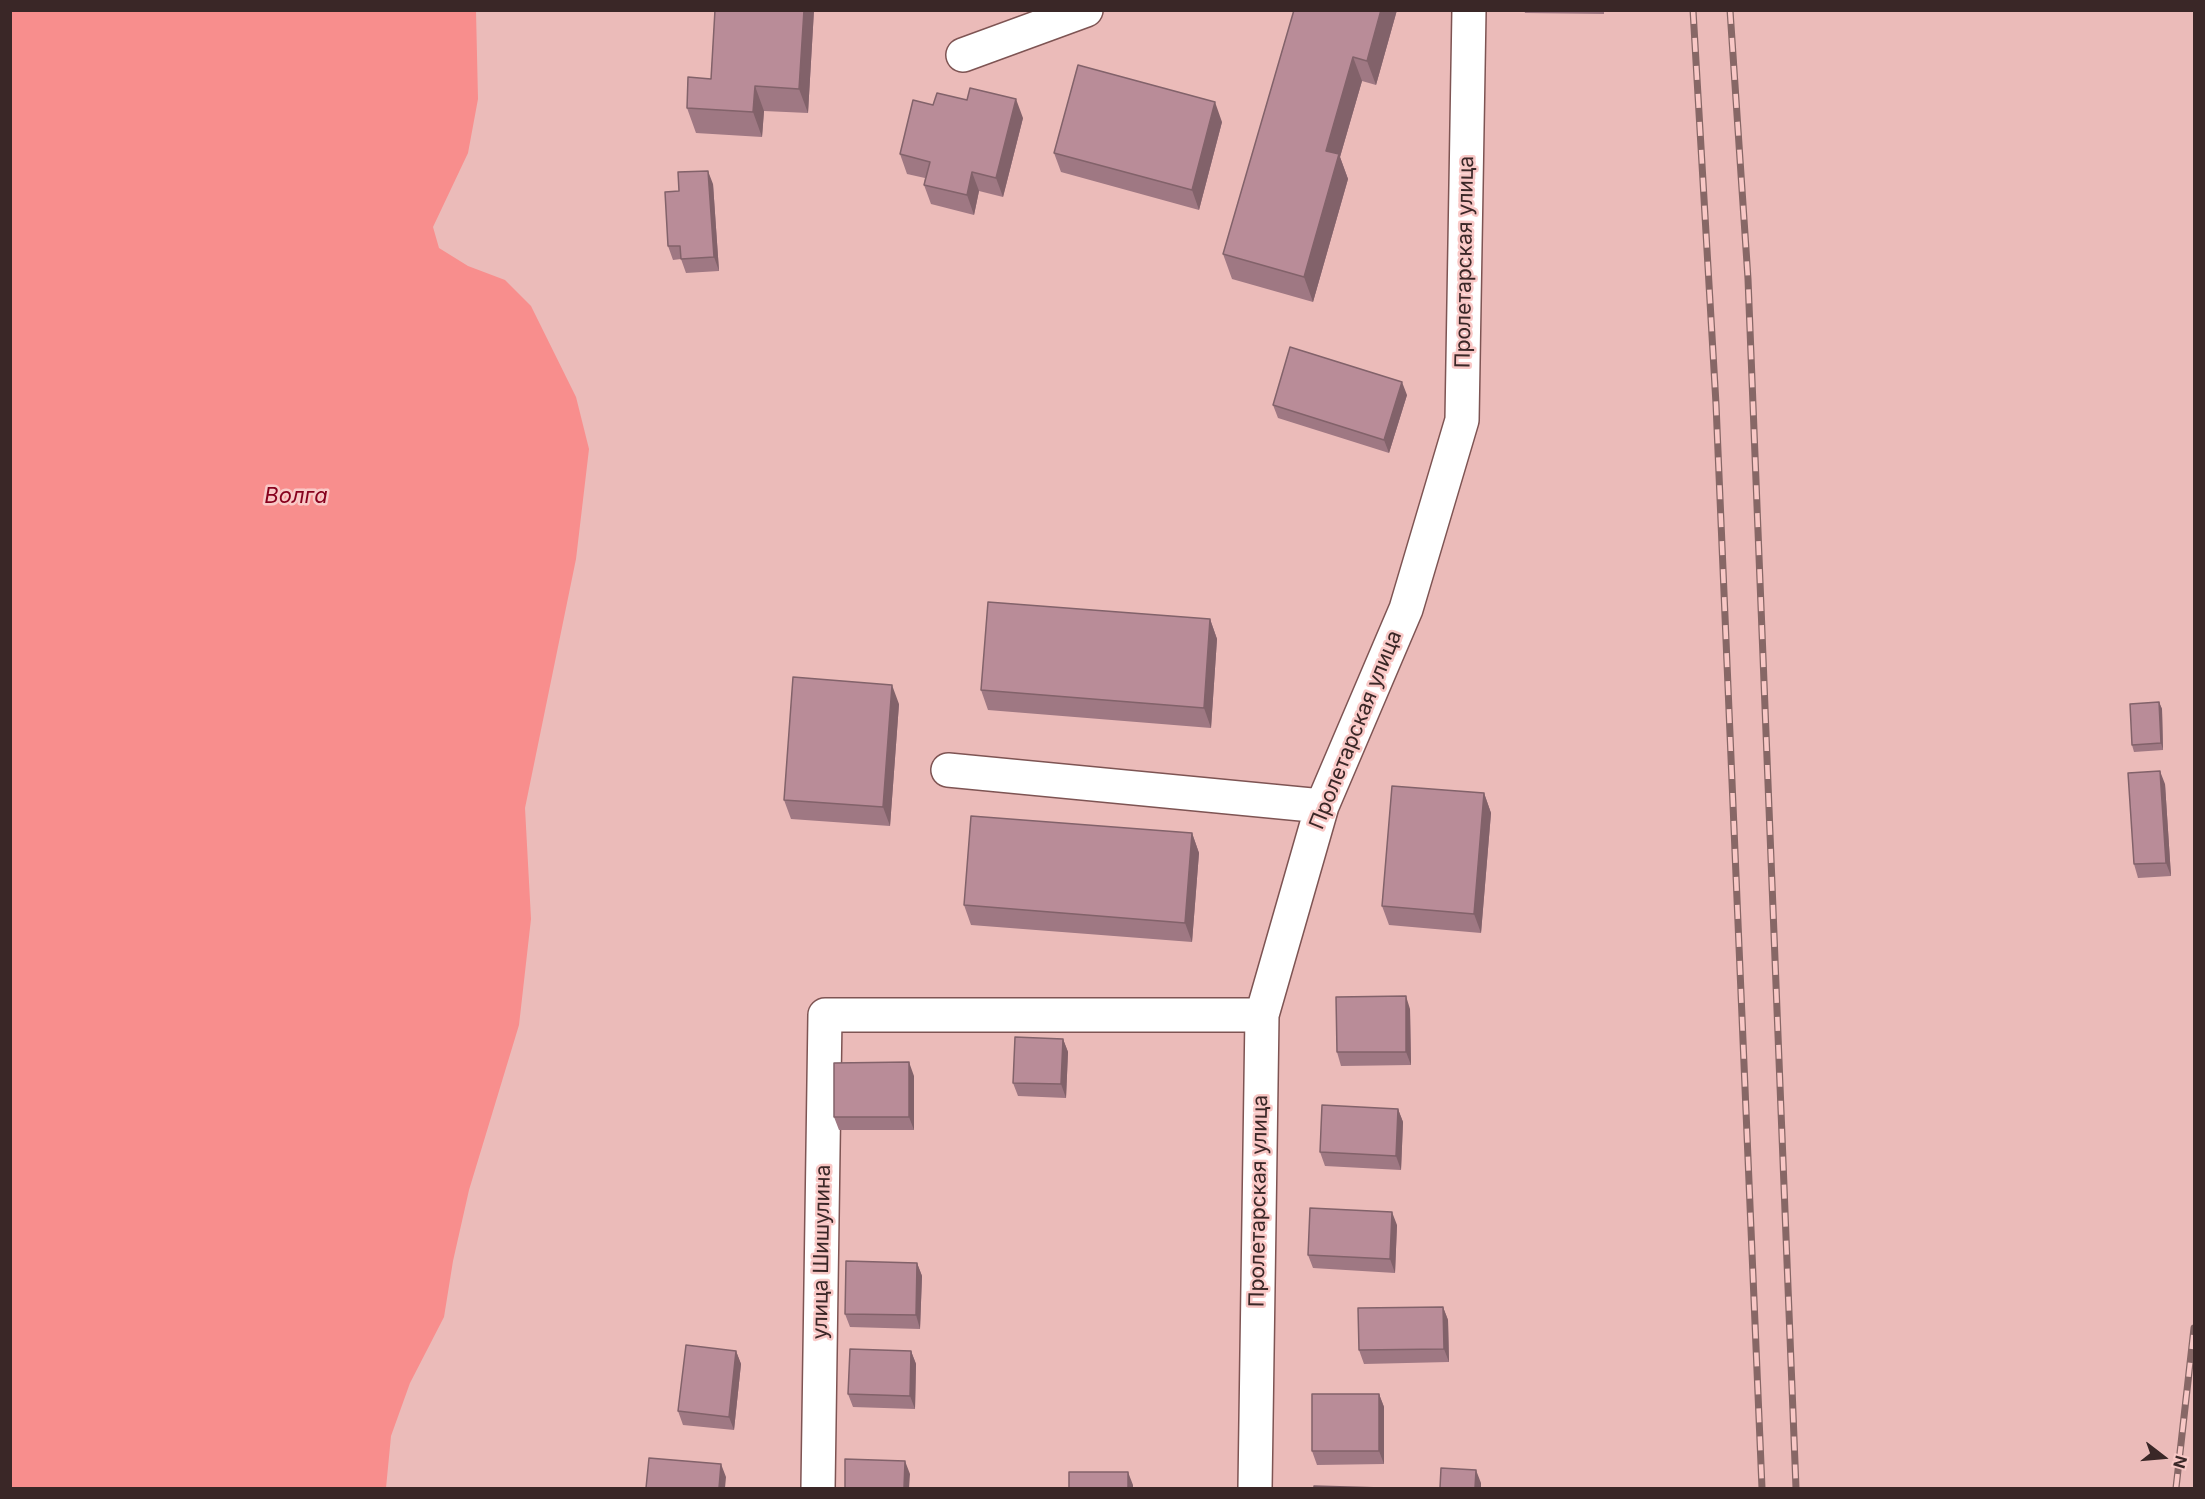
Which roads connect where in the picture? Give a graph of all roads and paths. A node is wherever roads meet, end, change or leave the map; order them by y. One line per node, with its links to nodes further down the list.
1 (1086, 10): 3 (street)
2 (1469, 10): 5 (street, Пролетарская улица)
3 (963, 55)
4 (948, 770): 5 (street)
5 (1322, 806): 6 (street, Пролетарская улица)
6 (1262, 1015): 7 (street, улица Шишулина); 8 (street, Пролетарская улица)
7 (819, 1488)
8 (1254, 1488)

